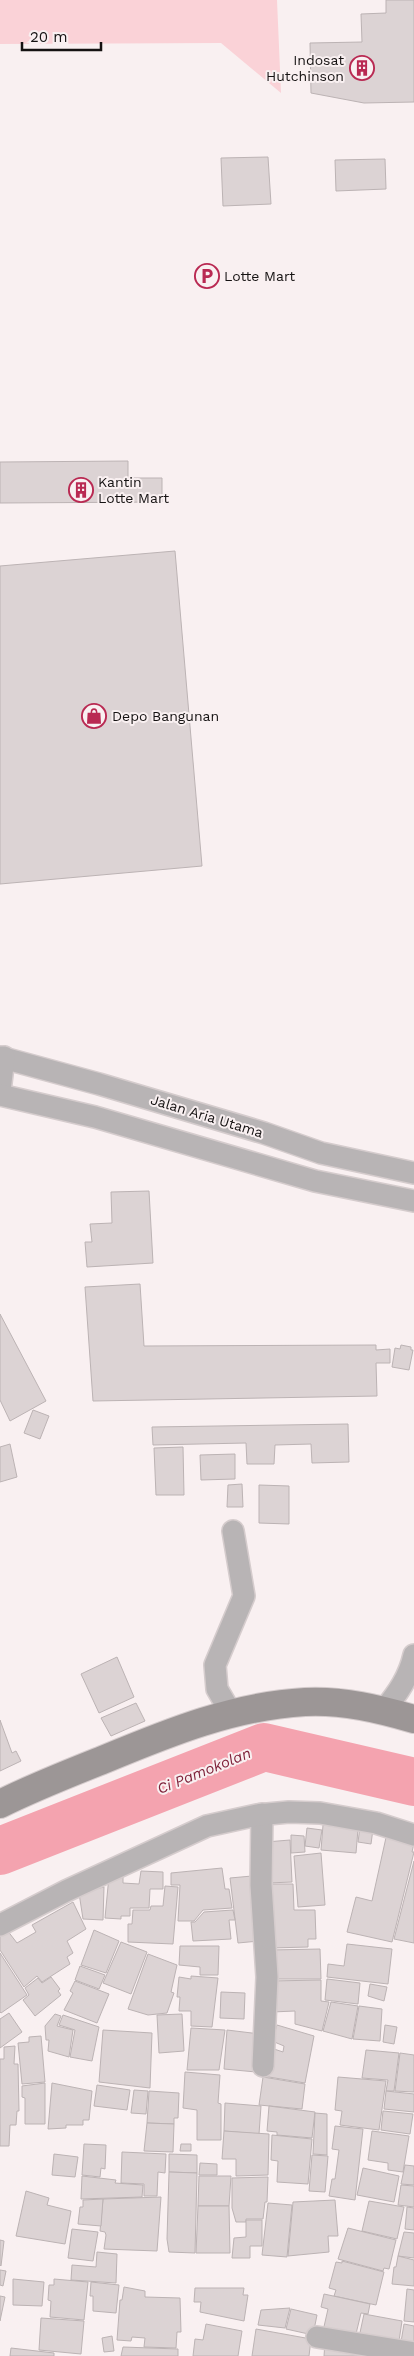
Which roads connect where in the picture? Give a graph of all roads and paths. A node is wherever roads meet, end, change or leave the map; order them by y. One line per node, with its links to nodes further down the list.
1 (2, 1057): 2 (street); 4 (street, Jalan Aria Utama)
2 (0, 1090)
3 (0, 1095): 6 (street)
4 (321, 1153): 5 (street, Jalan Aria Utama); 6 (street)
5 (414, 1173)
6 (315, 1181): 7 (street)
7 (414, 1201)
8 (233, 1531): 11 (street)
9 (414, 1655): 10 (street)
10 (384, 1710): 11 (street); 12 (street)
11 (231, 1713): 13 (street)
12 (414, 1719)
13 (0, 1804)
14 (262, 1814): 15 (street); 16 (street); 17 (street)
15 (414, 1835)
16 (0, 1925)
17 (262, 2066)
18 (316, 2337): 19 (street)
19 (414, 2353)

